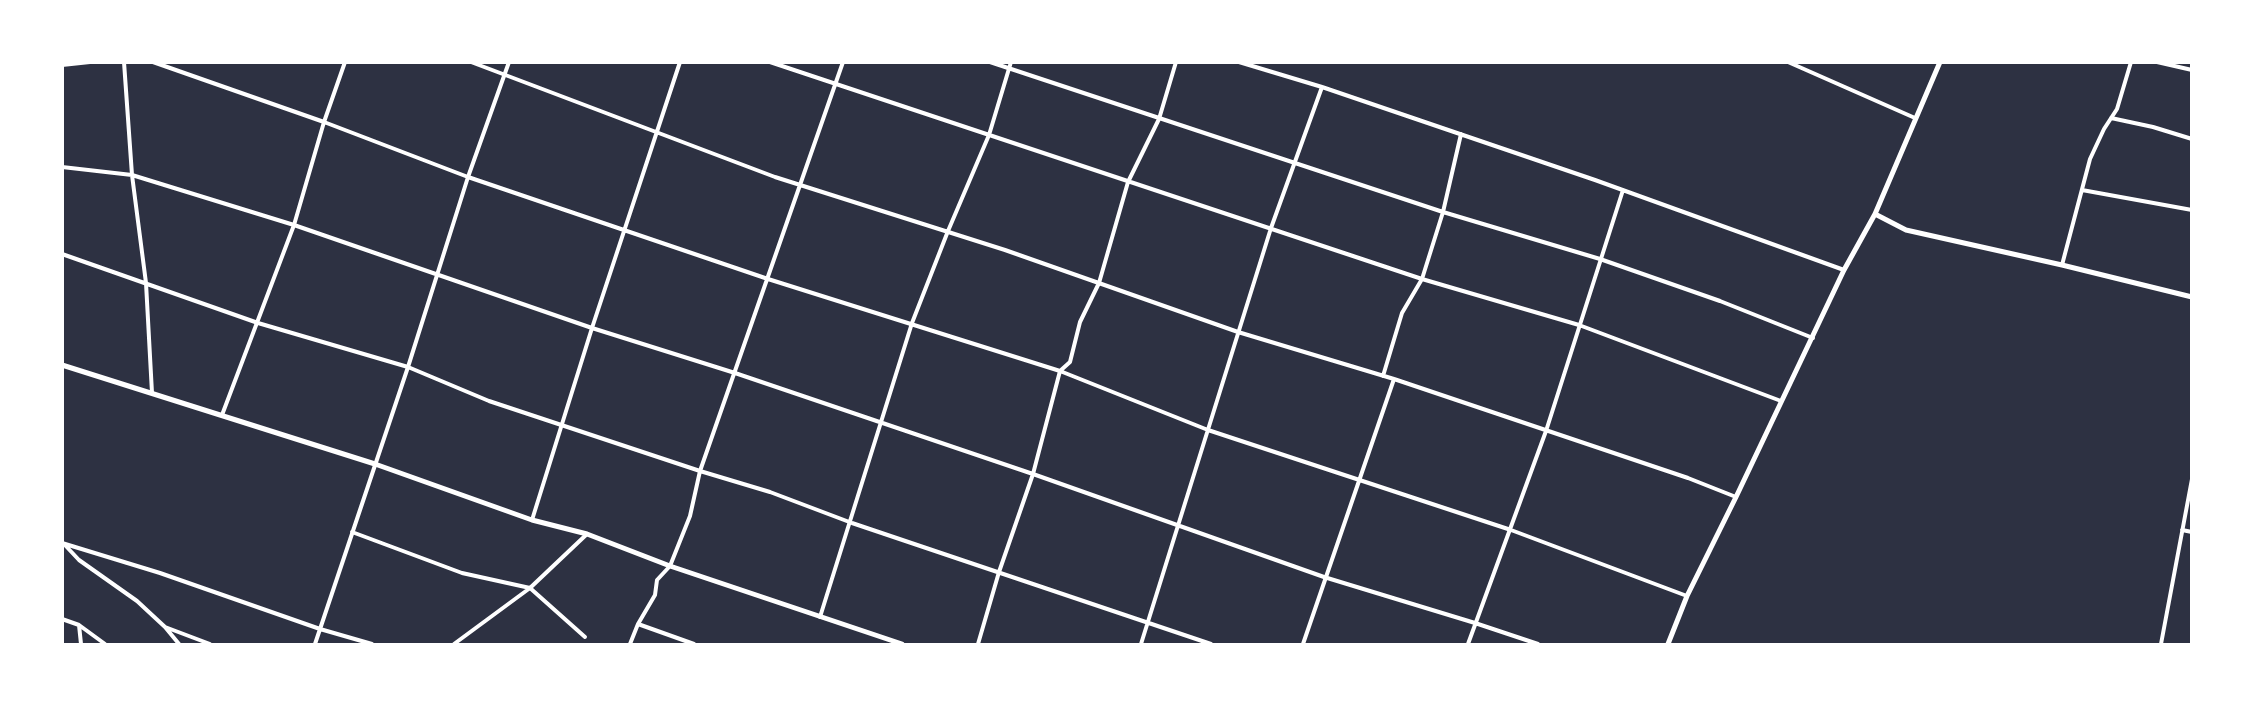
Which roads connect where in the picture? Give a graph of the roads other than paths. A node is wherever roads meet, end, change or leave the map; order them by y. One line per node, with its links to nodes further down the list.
1 (90, 62): 18 (street)
2 (124, 62): 34 (street)
3 (153, 62): 27 (street)
4 (344, 62): 27 (street)
5 (470, 62): 21 (street)
6 (509, 62): 21 (street)
7 (680, 62): 28 (street)
8 (770, 62): 22 (street)
9 (843, 62): 22 (street)
10 (990, 62): 19 (street)
11 (1011, 62): 19 (street)
12 (1176, 62): 26 (street)
13 (1239, 62): 23 (street)
14 (1788, 62): 24 (street)
15 (1940, 62): 24 (street)
16 (2131, 62): 25 (street)
17 (2157, 62): 20 (street)
18 (62, 65)
19 (1009, 69): 26 (street); 30 (street)
20 (2192, 70)
21 (504, 75): 28 (street); 35 (street)
22 (836, 84): 30 (street); 37 (street)
23 (1322, 86): 29 (street); 32 (street)
24 (1915, 118): 42 (street)
25 (2111, 118): 31 (street); 39 (street)
26 (1160, 119): 32 (street); 36 (street)
27 (324, 122): 35 (street); 43 (street)
28 (657, 132): 37 (street); 45 (street)
29 (1461, 134): 38 (street); 41 (street)
30 (989, 135): 36 (street); 46 (street)
31 (2192, 139)
32 (1295, 163): 41 (street); 44 (street)
33 (62, 167): 34 (street)
34 (132, 175): 43 (street); 54 (street)
35 (468, 177): 45 (street); 51 (street)
36 (1128, 182): 44 (street); 55 (street)
37 (800, 184): 46 (street); 52 (street)
38 (1623, 190): 48 (street); 50 (street)
39 (2082, 190): 40 (street); 49 (street)
40 (2192, 210)
41 (1443, 212): 48 (street); 53 (street)
42 (1875, 214): 49 (street); 50 (street)
43 (294, 225): 51 (street); 57 (street)
44 (1272, 228): 53 (street); 61 (street)
45 (626, 230): 52 (street); 60 (street)
46 (948, 231): 55 (street); 58 (street)
47 (62, 254): 54 (street)
48 (1600, 259): 59 (street); 62 (street)
49 (2062, 265): 56 (street)
50 (1844, 270): 62 (street)
51 (437, 273): 60 (street); 64 (street)
52 (768, 279): 58 (street); 66 (street)
53 (1422, 279): 59 (street); 67 (street)
54 (146, 283): 57 (street); 69 (street)
55 (1098, 283): 61 (street); 65 (street)
56 (2192, 298)
57 (258, 322): 64 (street); 71 (street)
58 (912, 323): 65 (street); 72 (street)
59 (1580, 325): 70 (street); 75 (street)
60 (592, 328): 66 (street); 73 (street)
61 (1238, 332): 67 (street); 74 (street)
62 (1813, 338): 70 (street)
63 (62, 365): 69 (street)
64 (408, 368): 73 (street); 76 (street)
65 (1060, 371): 74 (street); 78 (street)
66 (735, 373): 72 (street); 77 (street)
67 (1383, 376): 68 (street)
68 (1394, 380): 75 (street); 79 (street)
69 (152, 393): 71 (street)
70 (1781, 401): 81 (street)
71 (222, 415): 76 (street)
72 (882, 422): 78 (street); 83 (street)
73 (563, 426): 77 (street); 82 (street)
74 (1208, 430): 79 (street); 84 (street)
75 (1546, 431): 81 (street); 85 (street)
76 (375, 464): 82 (street); 87 (street)
77 (700, 472): 83 (street); 91 (street)
78 (1033, 474): 84 (street); 92 (street)
79 (1358, 478): 85 (street); 93 (street)
80 (2192, 479): 86 (street)
81 (1736, 497): 95 (street)
82 (532, 520): 89 (street)
83 (852, 523): 92 (street); 96 (street)
84 (1179, 525): 93 (street); 98 (street)
85 (1511, 530): 95 (street); 99 (street)
86 (2182, 530): 88 (street); 122 (street)
87 (352, 532): 94 (street); 103 (street)
88 (2192, 532)
89 (587, 534): 91 (street); 94 (street)
90 (63, 543): 102 (street); 103 (street)
91 (670, 566): 96 (street); 100 (street)
92 (999, 572): 98 (street); 115 (street)
93 (1324, 577): 99 (street); 118 (street)
94 (530, 588): 104 (street); 111 (street)
95 (1687, 596): 121 (street)
96 (820, 617): 114 (street)
97 (62, 619): 101 (street)
98 (1148, 623): 116 (street); 117 (street)
99 (1475, 623): 119 (street); 120 (street)
100 (638, 624): 112 (street); 113 (street)
101 (79, 625): 105 (street); 106 (street)
102 (165, 627): 107 (street); 108 (street)
103 (320, 629): 109 (street); 110 (street)
104 (585, 638)
105 (81, 644)
106 (105, 644)
107 (179, 644)
108 (210, 644)
109 (315, 644)
110 (372, 644)
111 (454, 644)
112 (630, 644)
113 (694, 644)
114 (902, 644)
115 (978, 644)
116 (1141, 644)
117 (1211, 644)
118 (1303, 644)
119 (1468, 644)
120 (1538, 644)
121 (1668, 644)
122 (2162, 644)

